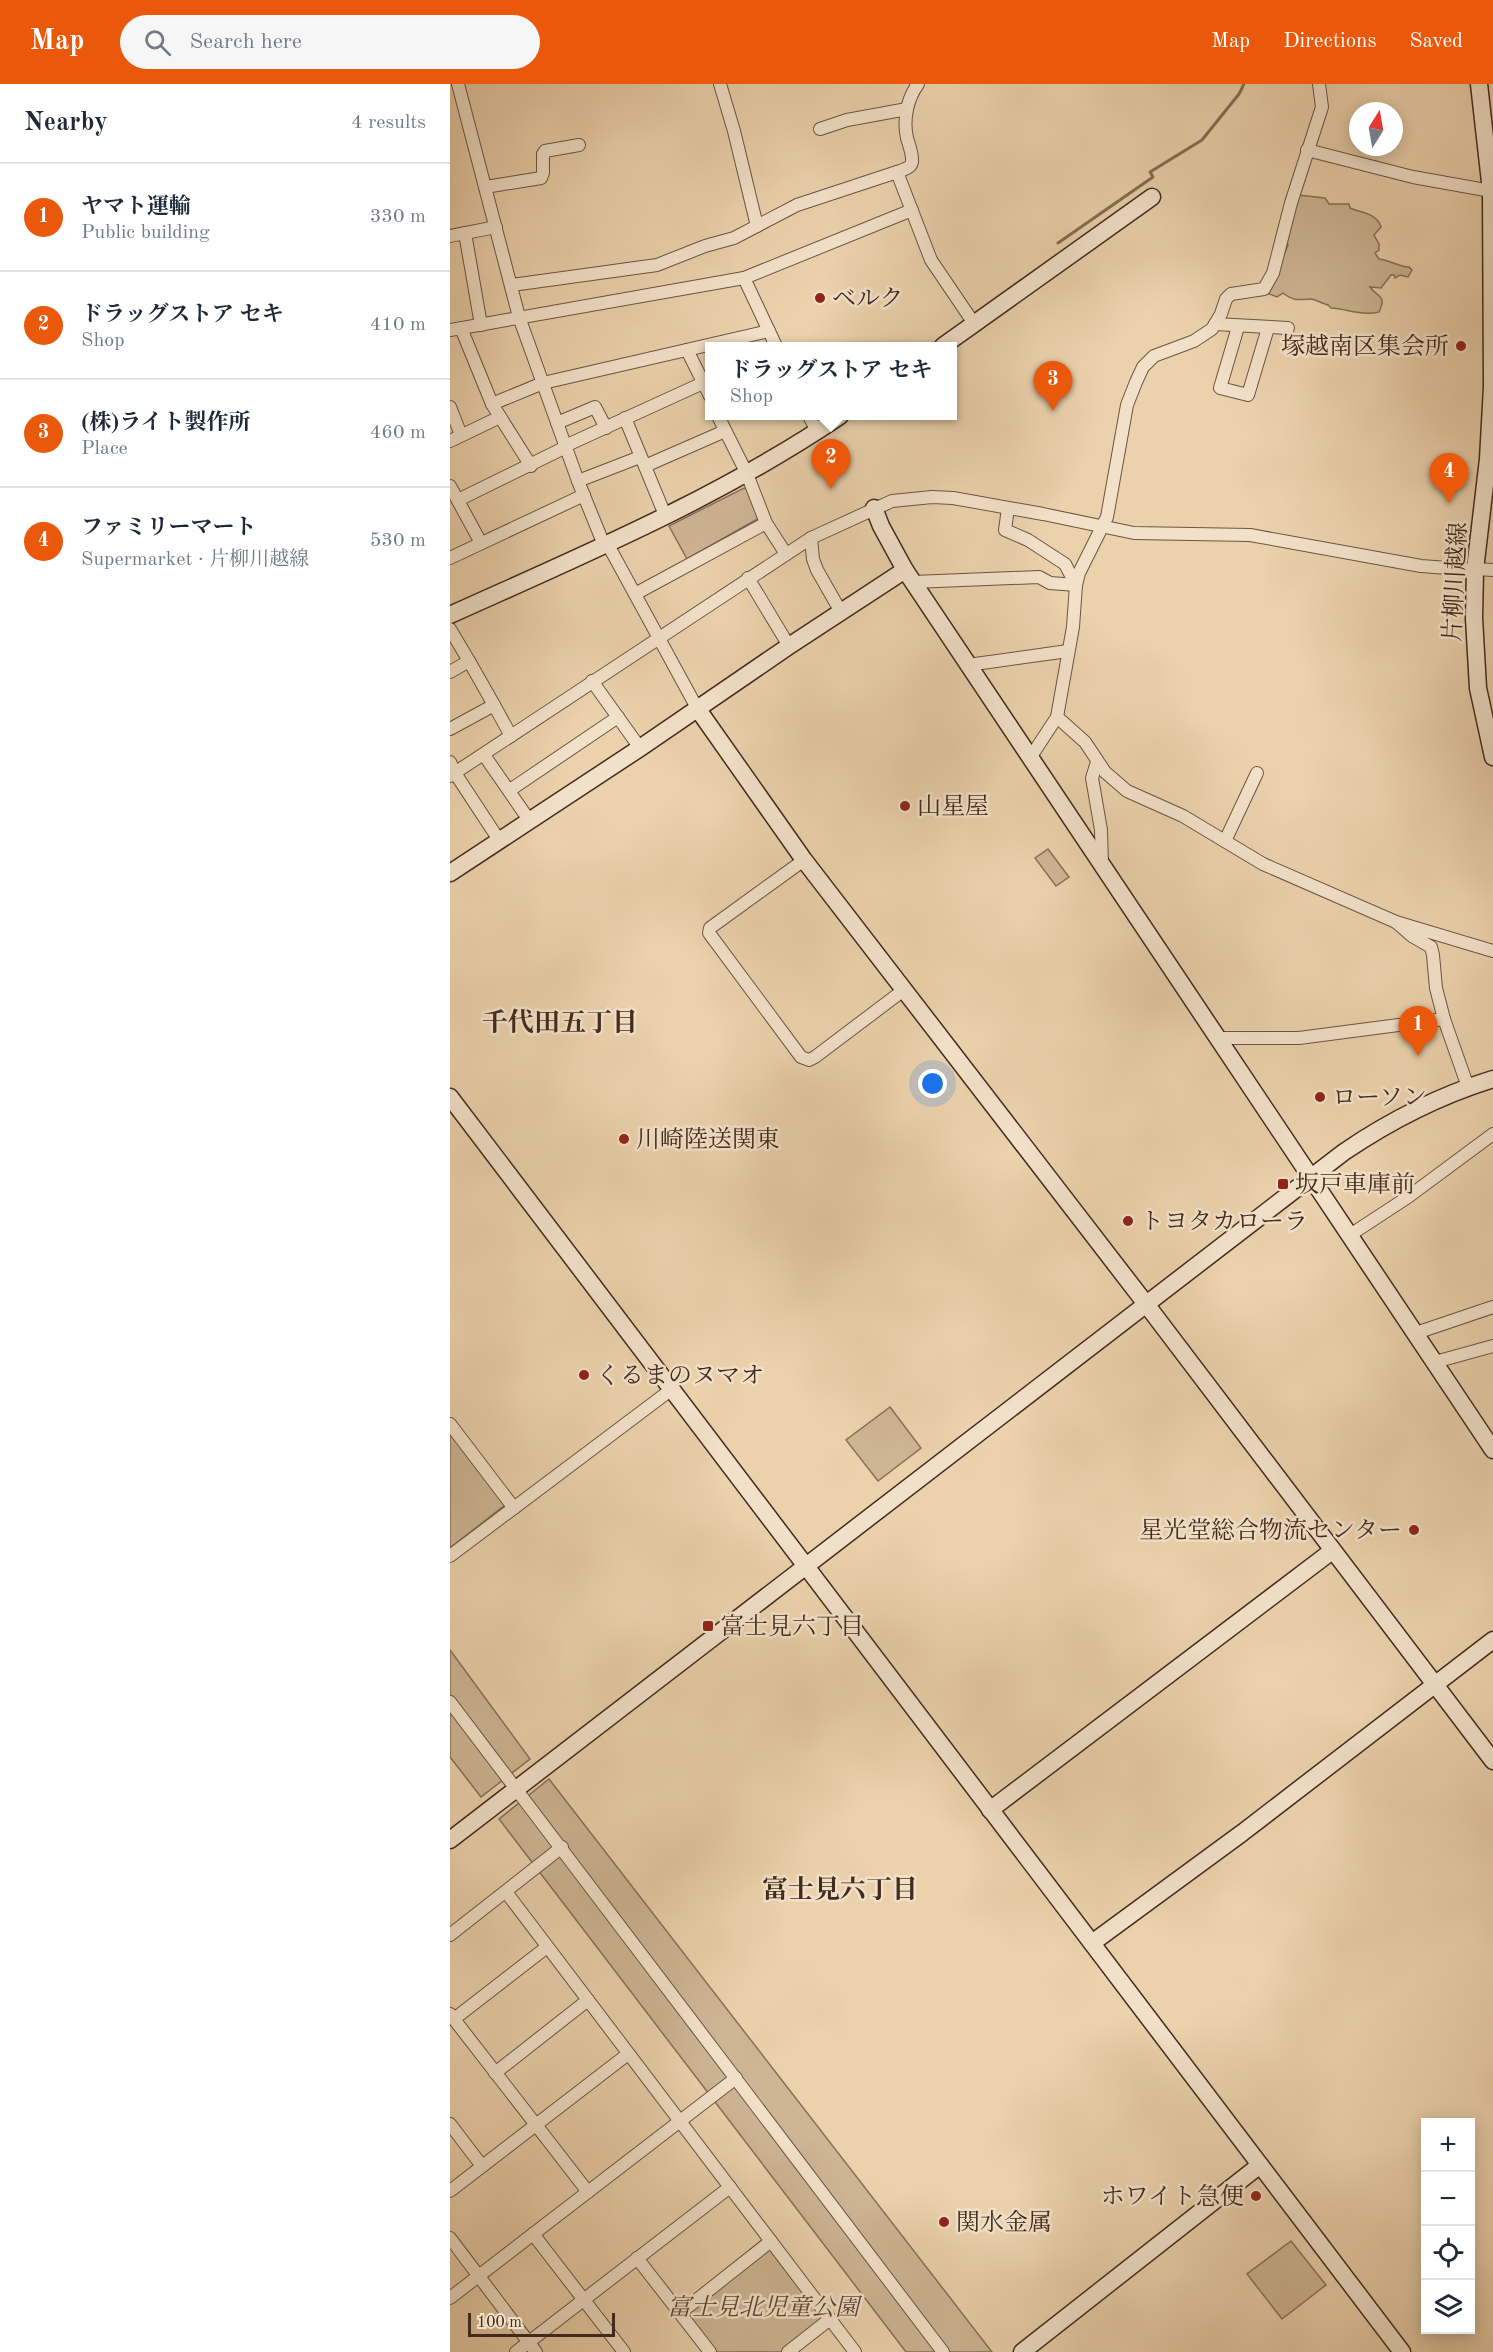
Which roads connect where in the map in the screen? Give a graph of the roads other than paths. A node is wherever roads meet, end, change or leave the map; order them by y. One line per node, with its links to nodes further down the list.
1 (458, 84): 11 (street)
2 (720, 84): 15 (street)
3 (918, 84): 6 (street)
4 (1319, 84): 9 (street)
5 (1479, 84): 12 (street, 片柳川越線)
6 (907, 110): 7 (street); 10 (street)
7 (820, 129)
8 (579, 145): 11 (street)
9 (1307, 150): 12 (street); 25 (street)
10 (897, 172): 14 (street); 15 (street)
11 (485, 187): 16 (street)
12 (1491, 191): 19 (street, 片柳川越線)
13 (1152, 197): 24 (street)
14 (912, 210): 20 (street); 24 (street)
15 (757, 226): 21 (street)
16 (496, 227): 17 (street); 21 (street)
17 (465, 233): 18 (street); 26 (street)
18 (450, 236)
19 (1492, 266): 22 (street, 片柳川越線)
20 (744, 278): 23 (street); 31 (street)
21 (512, 285): 23 (street)
22 (1492, 295): 37 (street, 片柳川越線)
23 (519, 317): 26 (street); 38 (street)
24 (975, 324): 34 (street)
25 (1215, 324): 27 (street); 64 (street)
26 (481, 325): 30 (street)
27 (1238, 327): 28 (street); 28 (street)
28 (1268, 328): 29 (street)
29 (1288, 328)
30 (456, 329): 40 (street)
31 (769, 331): 32 (street); 33 (street)
32 (722, 342)
33 (774, 342)
34 (948, 342)
35 (705, 346): 36 (street)
36 (687, 350): 38 (street); 39 (street)
37 (1492, 350): 70 (street, 片柳川越線)
38 (543, 383): 40 (street); 47 (street)
39 (704, 383): 43 (street)
40 (492, 404): 42 (street)
41 (450, 407): 51 (street)
42 (500, 417): 51 (street); 54 (street)
43 (625, 418): 48 (street); 53 (street)
44 (720, 420): 49 (street)
45 (811, 420): 50 (street)
46 (834, 420): 50 (street)
47 (557, 423): 48 (street); 52 (street)
48 (606, 428): 52 (street)
49 (725, 430): 53 (street); 55 (street)
50 (817, 431): 55 (street)
51 (456, 438)
52 (566, 447): 54 (street); 56 (street)
53 (643, 462): 56 (street); 62 (street)
54 (531, 466): 59 (street)
55 (747, 474): 62 (street); 63 (street)
56 (578, 481): 58 (street)
57 (450, 486): 59 (street)
58 (584, 495): 66 (street); 67 (street)
59 (458, 500): 66 (street)
60 (874, 508): 61 (street); 65 (street); 72 (street)
61 (1008, 508): 64 (street); 74 (street)
62 (665, 514): 67 (street)
63 (766, 523): 68 (street); 75 (street)
64 (1103, 526): 70 (street); 74 (street)
65 (811, 538): 68 (street); 76 (street)
66 (481, 543): 69 (street)
67 (605, 544): 75 (street); 77 (street)
68 (786, 554): 73 (street)
69 (450, 558)
70 (1476, 569): 71 (street); 94 (street, 片柳川越線)
71 (1493, 570)
72 (909, 576): 74 (street); 76 (street); 83 (street)
73 (748, 578): 79 (street); 80 (street)
74 (1076, 585): 81 (street)
75 (635, 594): 79 (street)
76 (841, 612): 80 (street)
77 (450, 615)
78 (450, 629): 82 (street)
79 (659, 639): 85 (street); 87 (street)
80 (789, 646): 87 (street)
81 (1068, 651): 83 (street); 89 (street)
82 (469, 661): 84 (street); 86 (street)
83 (968, 665): 95 (street)
84 (450, 672)
85 (592, 681): 88 (street); 91 (street)
86 (494, 705): 90 (street); 91 (street)
87 (697, 708): 92 (street); 103 (street)
88 (618, 717): 92 (street); 99 (street)
89 (1057, 717): 95 (street); 96 (street)
90 (450, 729)
91 (511, 736): 93 (street)
92 (640, 748): 100 (street)
93 (484, 755): 97 (street); 99 (street)
94 (1493, 757)
95 (1029, 758): 104 (street)
96 (1097, 762): 102 (street); 104 (street)
97 (452, 771): 101 (street)
98 (1257, 773): 102 (street)
99 (510, 790): 100 (street)
100 (529, 820): 101 (street)
101 (500, 840): 105 (street)
102 (1225, 841): 106 (street)
103 (804, 860): 108 (street); 108 (street)
104 (1102, 867): 110 (street)
105 (450, 873)
106 (1396, 922): 107 (street); 109 (street)
107 (1493, 951)
108 (905, 989): 117 (street)
109 (1444, 1019): 110 (street); 112 (street)
110 (1219, 1038): 115 (street)
111 (1493, 1079): 112 (street)
112 (1468, 1087): 115 (street)
113 (450, 1097): 122 (street)
114 (1493, 1134): 116 (street)
115 (1311, 1177): 116 (street); 117 (street)
116 (1350, 1235): 119 (street)
117 (1146, 1304): 127 (street); 129 (street)
118 (1493, 1307): 119 (street)
119 (1416, 1333): 121 (street)
120 (1493, 1346): 121 (street)
121 (1435, 1362): 124 (street)
122 (672, 1389): 126 (street); 129 (street)
123 (450, 1424): 126 (street)
124 (1487, 1430): 125 (street)
125 (1493, 1450)
126 (514, 1508): 128 (street)
127 (1332, 1551): 131 (street); 135 (street)
128 (450, 1556)
129 (804, 1566): 134 (street); 135 (street)
130 (1493, 1640): 131 (street)
131 (1434, 1684): 133 (street); 140 (street)
132 (450, 1702): 134 (street)
133 (1493, 1761)
134 (518, 1788): 136 (street); 137 (street)
135 (990, 1810): 140 (street)
136 (450, 1840)
137 (562, 1847): 138 (street); 146 (street)
138 (506, 1892): 139 (street); 141 (street)
139 (450, 1935)
140 (1092, 1943): 150 (street)
141 (547, 1947): 142 (street); 143 (street)
142 (588, 2000): 144 (street); 145 (street)
143 (452, 2016): 145 (street)
144 (628, 2054): 147 (street); 149 (street)
145 (495, 2073): 149 (street)
146 (736, 2078): 147 (street); 170 (street)
147 (680, 2122): 152 (street); 154 (street)
148 (450, 2124): 151 (street)
149 (535, 2125): 151 (street); 154 (street)
150 (1260, 2165): 171 (street); 172 (street)
151 (482, 2166): 153 (street)
152 (730, 2187): 157 (street); 158 (street)
153 (450, 2191)
154 (588, 2192): 155 (street)
155 (533, 2234): 159 (street); 161 (street)
156 (450, 2238): 159 (street)
157 (771, 2241): 162 (street); 163 (street)
158 (637, 2258): 161 (street); 162 (street)
159 (479, 2276): 160 (street); 164 (street)
160 (450, 2298)
161 (584, 2300): 164 (street); 166 (street)
162 (680, 2313): 167 (street)
163 (830, 2319): 168 (street); 169 (street)
164 (533, 2347): 165 (street)
165 (516, 2352)
166 (624, 2352)
167 (710, 2352)
168 (788, 2352)
169 (855, 2352)
170 (943, 2352)
171 (1022, 2352)
172 (1402, 2352)

